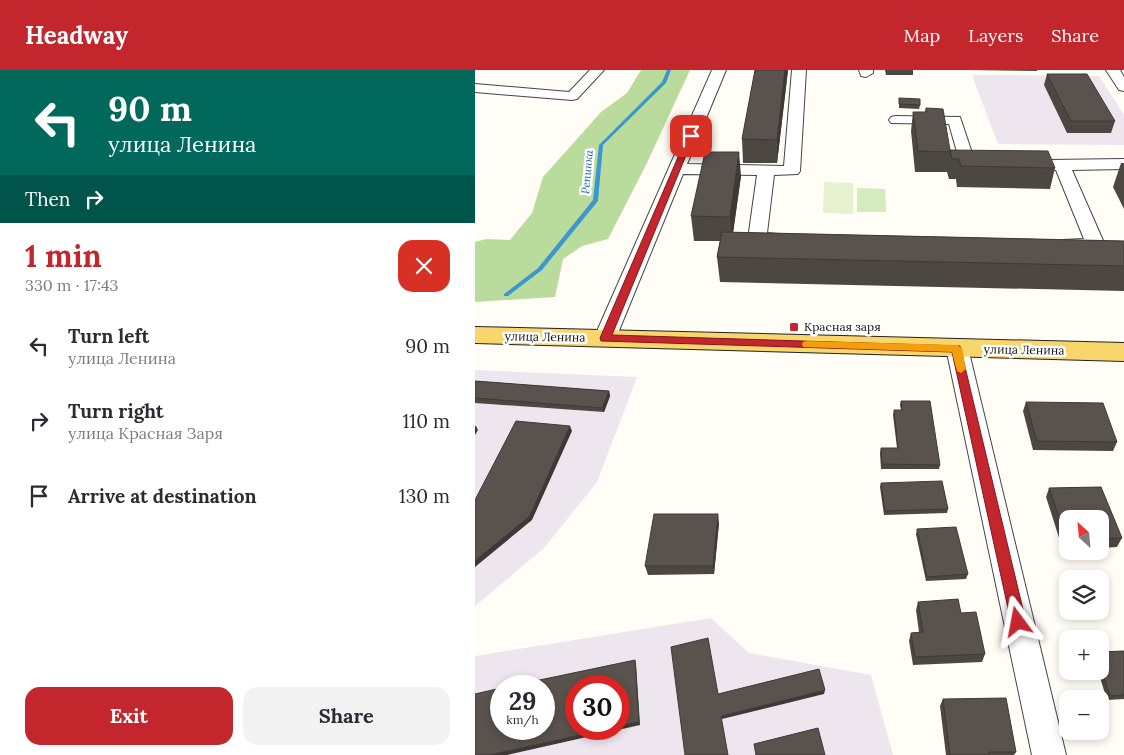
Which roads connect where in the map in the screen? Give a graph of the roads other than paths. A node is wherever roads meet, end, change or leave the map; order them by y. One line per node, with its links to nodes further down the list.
1 (597, 70): 6 (street)
2 (719, 70): 14 (street)
3 (799, 70): 15 (street)
4 (1113, 70): 5 (street)
5 (1124, 87)
6 (475, 88)
7 (923, 102): 9 (street)
8 (896, 120): 9 (street)
9 (927, 120): 10 (street)
10 (1005, 164)
11 (1124, 164): 13 (street)
12 (1033, 165): 13 (street)
13 (1062, 165): 17 (street)
14 (677, 169): 15 (street); 19 (street)
15 (766, 170): 16 (street)
16 (797, 240)
17 (1057, 244)
18 (475, 335): 19 (main road, улица Ленина)
19 (605, 338): 20 (main road, улица Ленина)
20 (957, 348): 21 (main road, улица Ленина); 22 (street)
21 (1124, 352)
22 (1049, 755)

